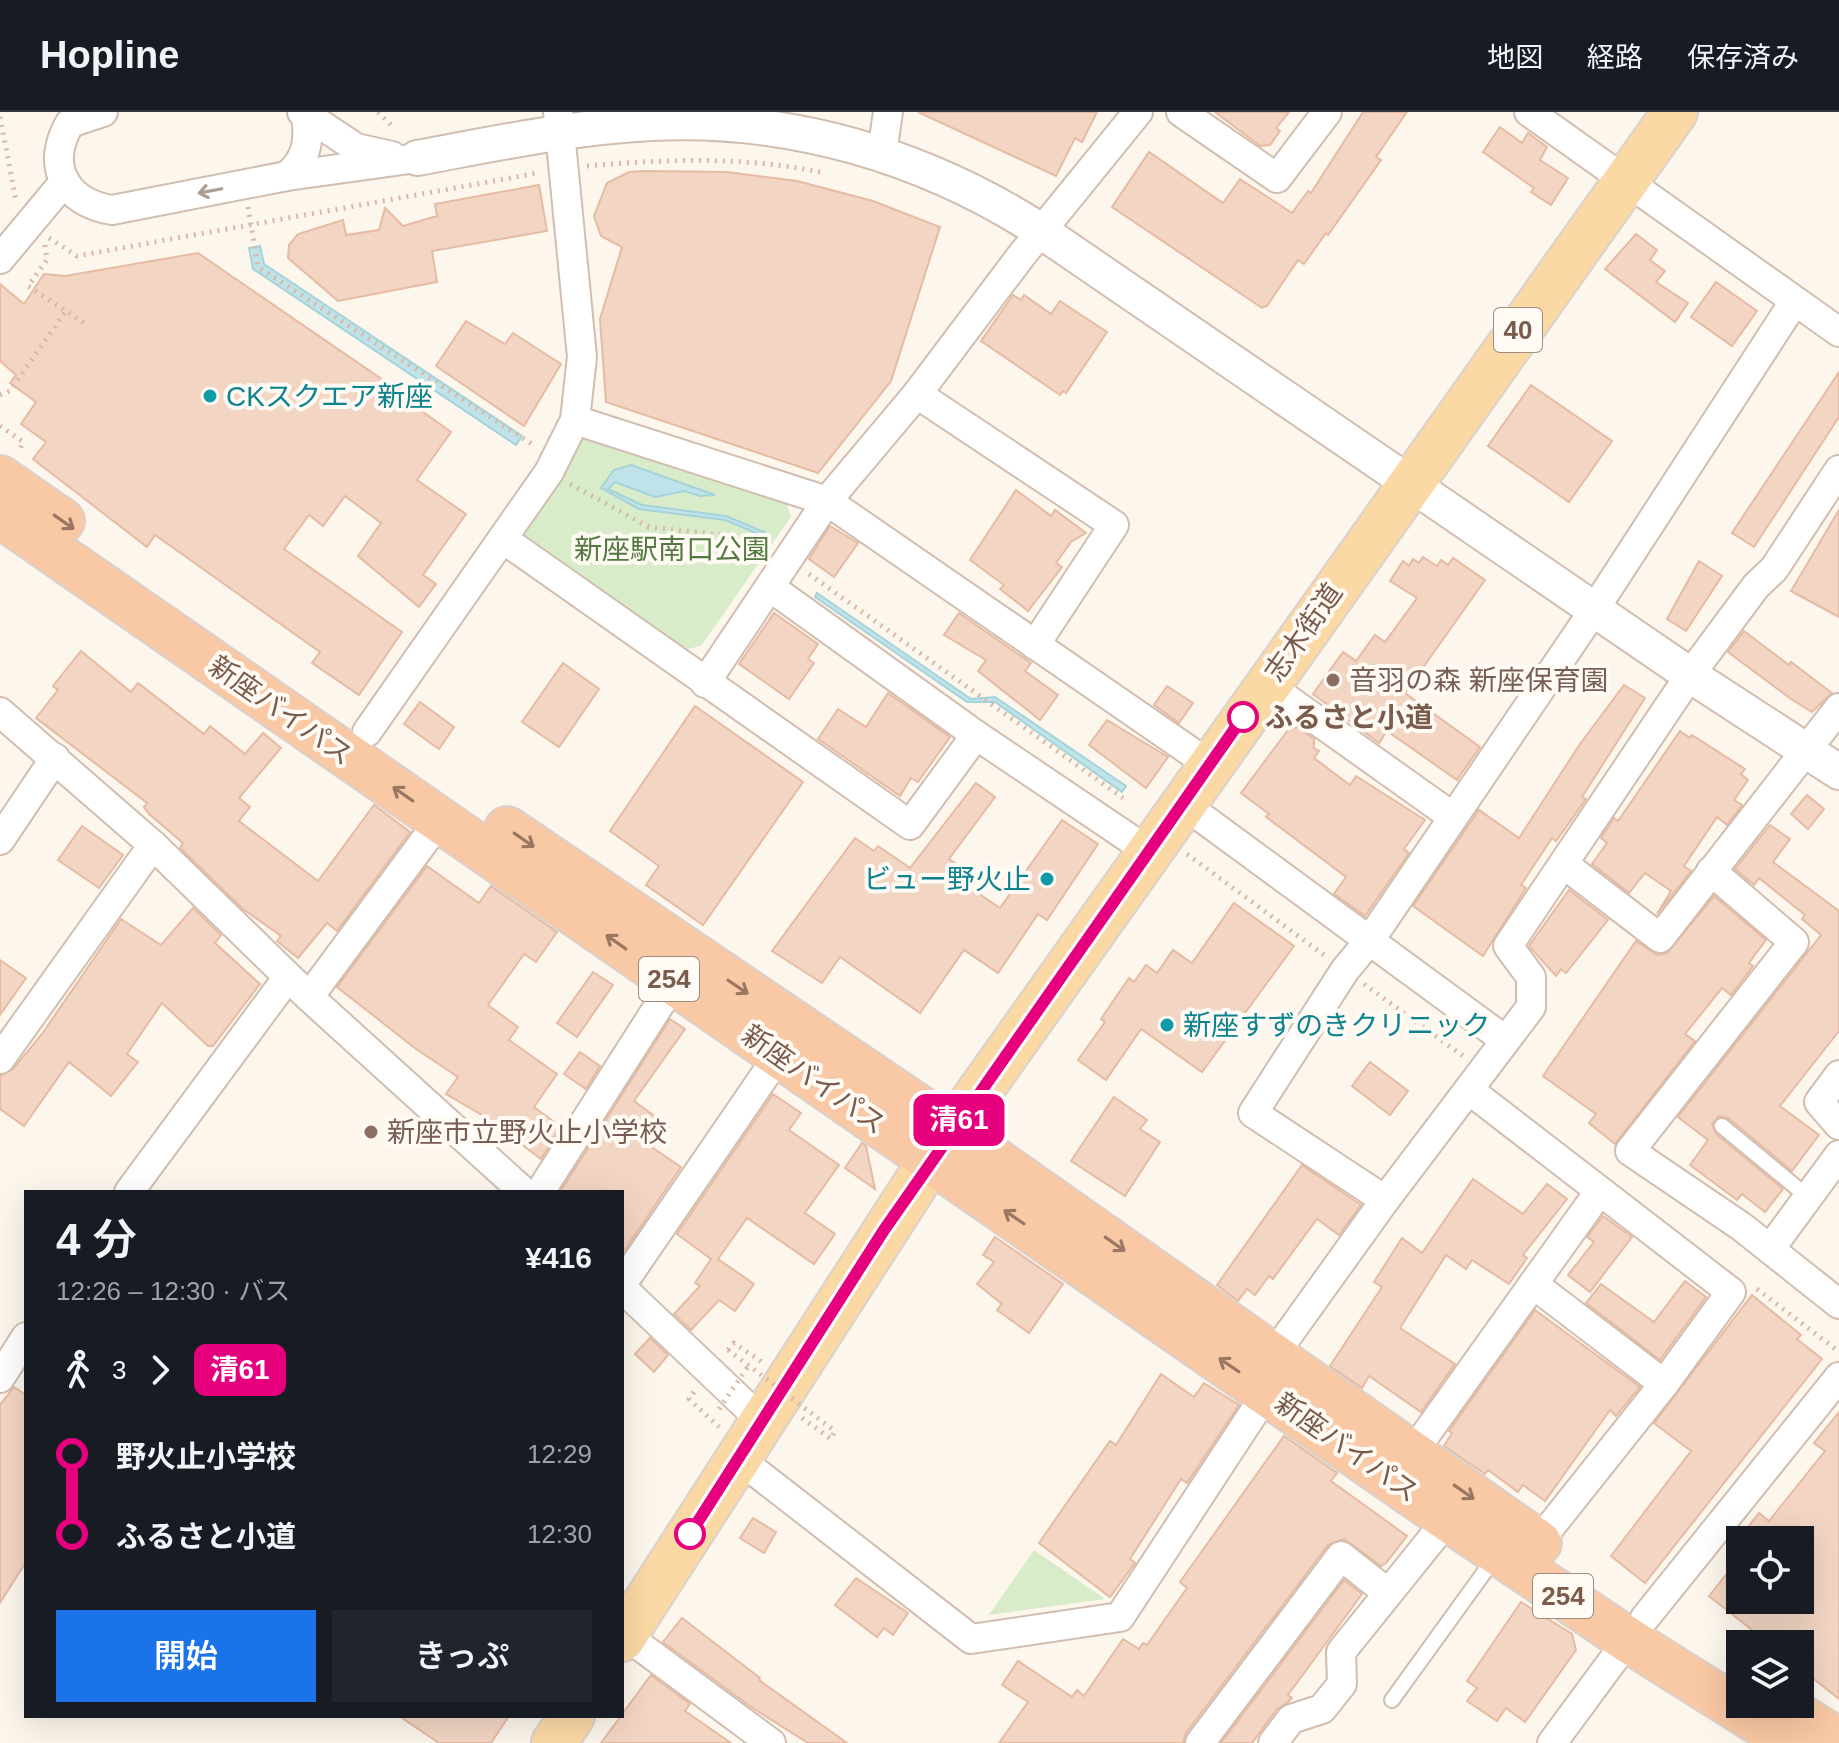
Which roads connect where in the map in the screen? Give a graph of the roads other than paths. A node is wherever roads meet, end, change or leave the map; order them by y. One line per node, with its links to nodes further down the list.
1 (103, 112): 14 (street)
2 (888, 112): 10 (street)
3 (1138, 112): 15 (street)
4 (1181, 112): 5 (street)
5 (1327, 112)
6 (1529, 112): 13 (street)
7 (1675, 112): 13 (main road, 志木街道 / 40)
8 (304, 115): 11 (street); 12 (street)
9 (559, 122): 10 (street); 11 (street); 20 (street)
10 (882, 153): 15 (street)
11 (417, 158): 12 (street)
12 (287, 176): 14 (street, one-way to 14)
13 (1626, 178): 17 (street); 23 (main road, 志木街道 / 40)
14 (65, 181): 16 (street)
15 (1041, 231): 19 (street); 23 (street)
16 (0, 259)
17 (1794, 302): 18 (street); 28 (street)
18 (1839, 332)
19 (917, 394): 24 (street); 29 (street)
20 (575, 420): 24 (street); 26 (street)
21 (1839, 470): 30 (street)
22 (0, 478): 35 (highway, 新座バイパス / 254, one-way to 35)
23 (1410, 482): 28 (street); 32 (main road, 志木街道 / 40)
24 (827, 501): 27 (street); 29 (street)
25 (0, 515): 42 (highway, 新座バイパス / 254, one-way to 25)
26 (503, 539): 31 (street); 35 (street)
27 (770, 587): 31 (street); 36 (street)
28 (1594, 610): 30 (street); 41 (street)
29 (1035, 645): 39 (street)
30 (1690, 675): 37 (street); 46 (street)
31 (705, 683): 36 (street)
32 (1266, 684): 39 (main road, 志木街道 / 40); 41 (street)
33 (1839, 708): 37 (street)
34 (0, 712): 38 (street)
35 (367, 732): 59 (highway, 新座バイパス / 254, one-way to 59)
36 (976, 735): 43 (street)
37 (1806, 753): 40 (street); 47 (street)
38 (55, 758): 44 (street); 45 (street)
39 (1210, 765): 43 (main road, 志木街道 / 40)
40 (1839, 772)
41 (1453, 817): 48 (street)
42 (440, 820): 50 (highway, 新座バイパス / 254, one-way to 42); 51 (street)
43 (1163, 829): 48 (street); 59 (main road, 志木街道 / 40)
44 (0, 840)
45 (153, 845): 49 (street); 54 (street)
46 (1565, 865): 47 (street); 52 (street)
47 (1711, 871): 67 (street)
48 (1370, 940): 52 (street); 66 (street)
49 (288, 977): 51 (street); 61 (street)
50 (674, 982): 53 (highway, 新座バイパス / 254); 63 (street)
51 (309, 997): 62 (street)
52 (1505, 1040): 56 (street)
53 (779, 1055): 59 (highway, 新座バイパス / 254); 68 (street)
54 (0, 1059)
55 (1839, 1075): 57 (street)
56 (1475, 1080): 64 (street); 66 (street)
57 (1839, 1125)
58 (1722, 1126): 65 (lane)
59 (942, 1145): 73 (highway, 新座バイパス / 254); 77 (main road, 志木街道 / 40)
60 (1839, 1155): 65 (street)
61 (130, 1190)
62 (522, 1190)
63 (541, 1190)
64 (1599, 1192): 69 (street); 76 (street)
65 (1808, 1197): 67 (street)
66 (1385, 1200): 73 (street)
67 (1770, 1249): 71 (street)
68 (624, 1283)
69 (1533, 1284): 76 (street); 78 (street)
70 (624, 1288): 77 (street)
71 (1839, 1304)
72 (24, 1340): 75 (street)
73 (1270, 1374): 78 (highway, 新座バイパス / 254); 79 (street); 80 (highway, 新座バイパス / 254)
74 (1839, 1377): 83 (street)
75 (0, 1378)
76 (1664, 1384): 81 (street)
77 (782, 1419): 79 (main road, 志木街道 / 40)
78 (1411, 1455): 81 (highway, 新座バイパス / 254, one-way to 81)
79 (739, 1459): 84 (main road, 志木街道 / 40)
80 (1448, 1519): 81 (highway, 新座バイパス / 254); 82 (street)
81 (1518, 1553): 83 (highway, 新座バイパス / 254); 86 (lane)
82 (1388, 1593): 92 (street); 93 (street)
83 (1637, 1629): 85 (highway, 新座バイパス / 254); 94 (street); 95 (highway, 新座バイパス / 254)
84 (624, 1637): 91 (street)
85 (1726, 1671)
86 (1392, 1700)
87 (571, 1718): 90 (main road)
88 (1802, 1718): 89 (highway)
89 (1839, 1741)
90 (554, 1743)
91 (771, 1743)
92 (1200, 1743)
93 (1273, 1743)
94 (1552, 1743)
95 (1792, 1743)

